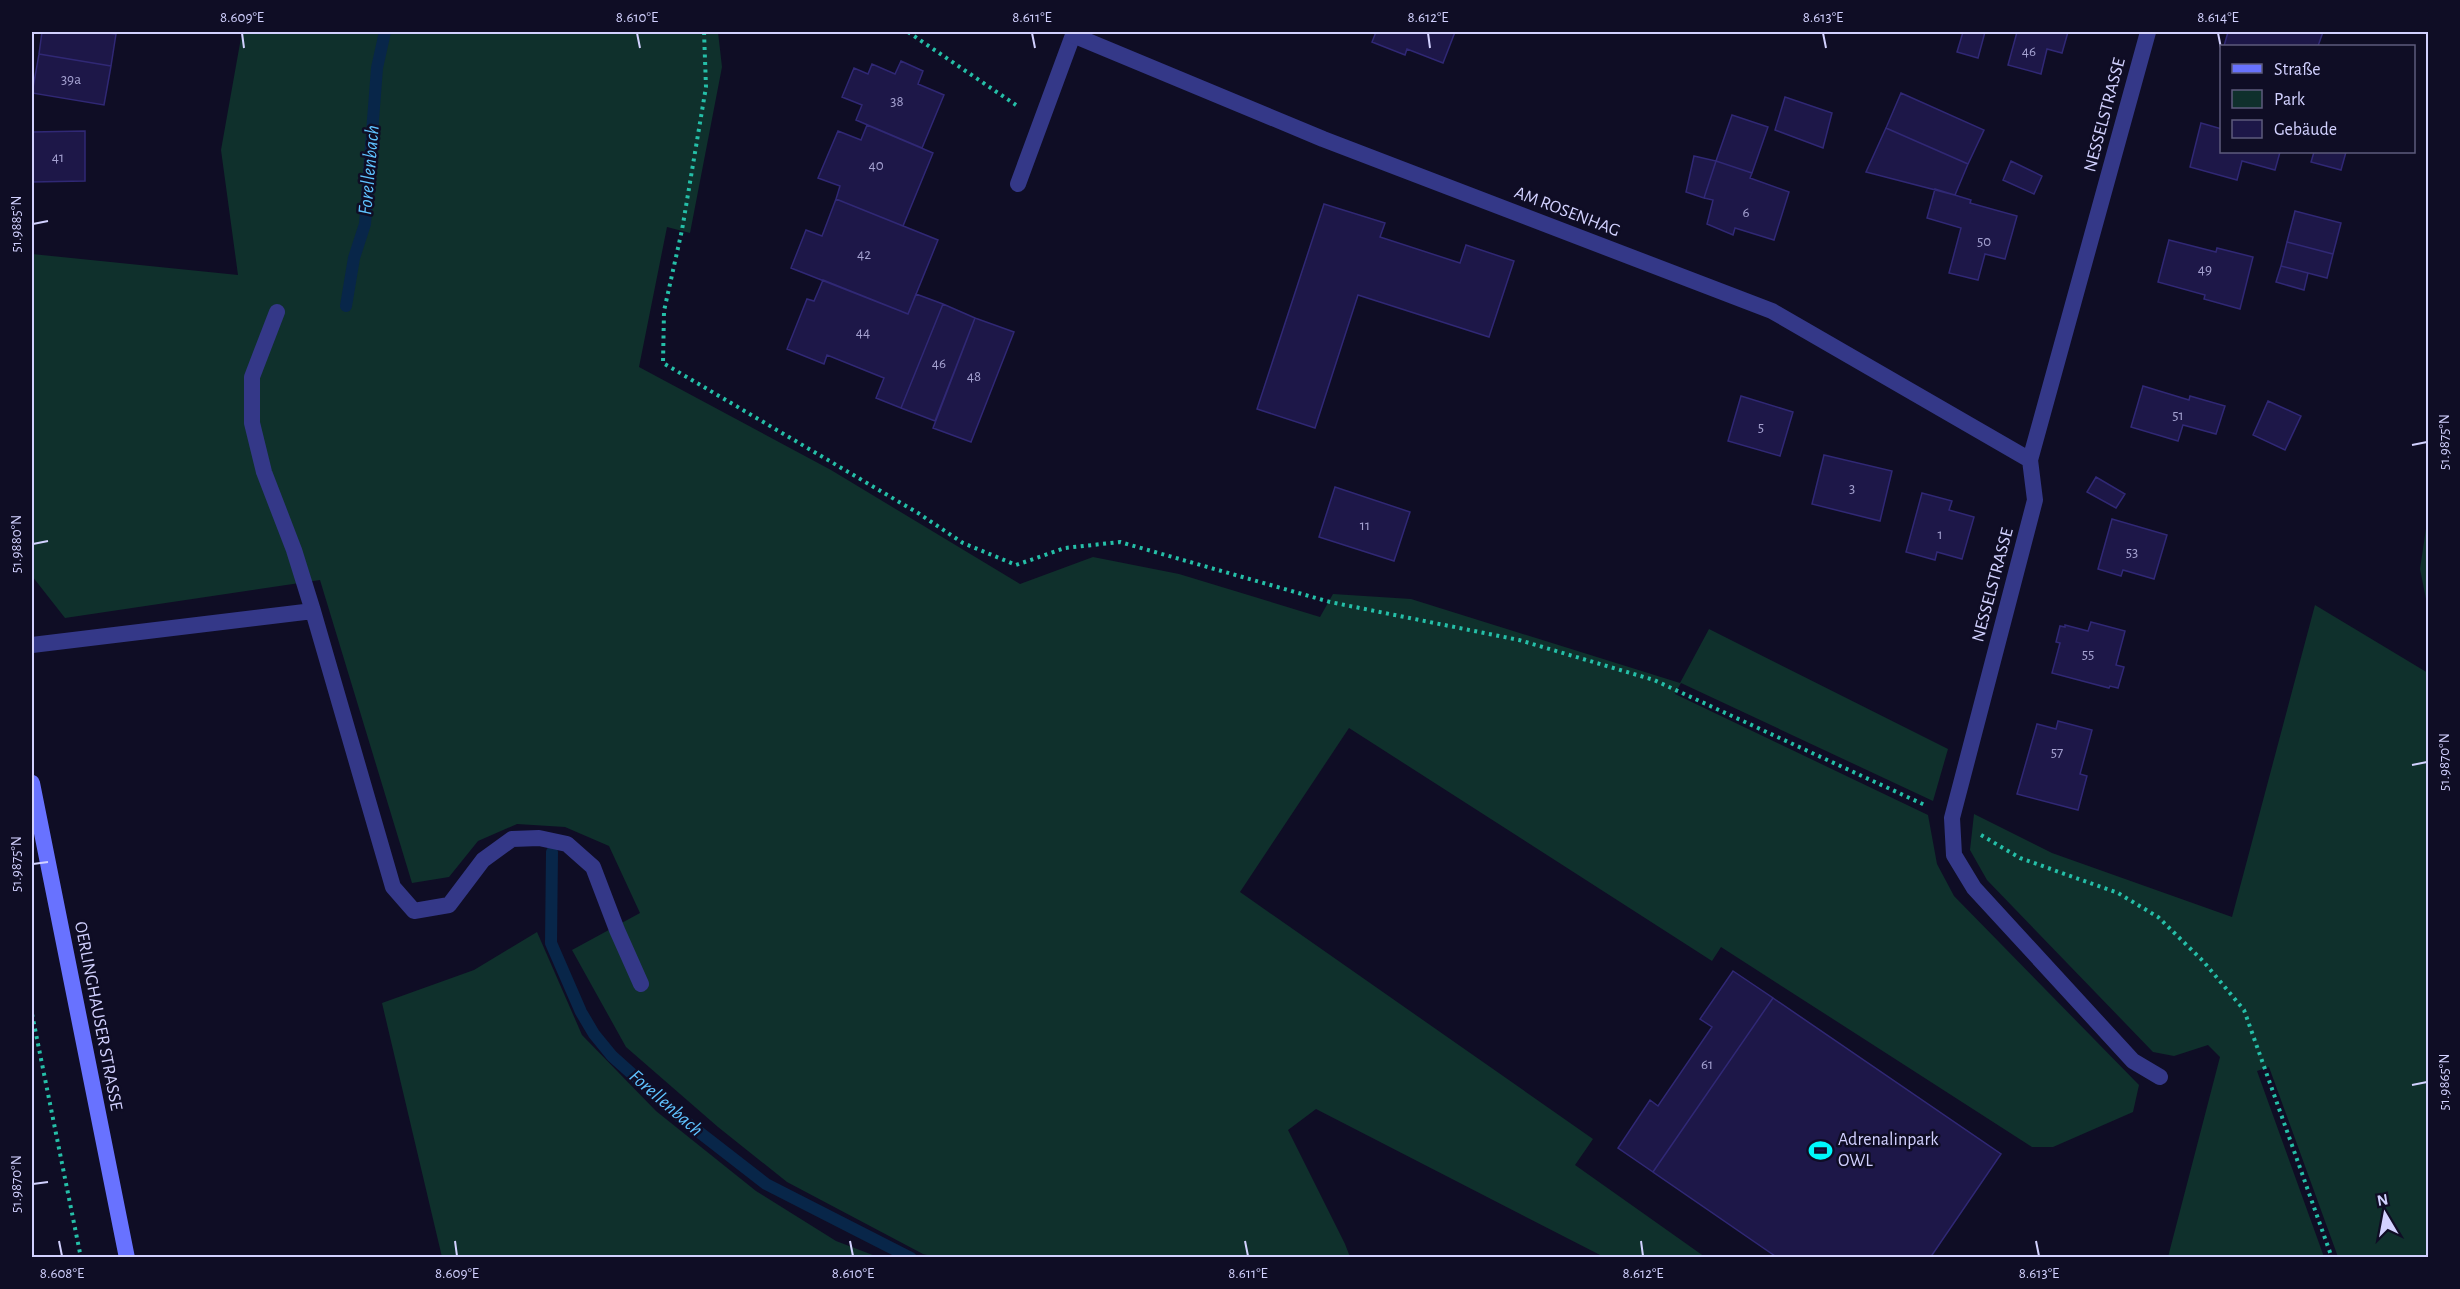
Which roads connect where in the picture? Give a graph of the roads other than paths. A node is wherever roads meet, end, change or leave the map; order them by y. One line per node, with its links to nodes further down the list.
1 (2148, 32): 5 (street, NESSELSTRASSE)
2 (1074, 33): 3 (street); 5 (street, AM ROSENHAG)
3 (1018, 184)
4 (277, 312): 6 (street)
5 (2030, 460): 10 (street, NESSELSTRASSE)
6 (314, 611): 7 (street); 9 (street)
7 (32, 645)
8 (32, 783): 11 (main road, OERLINGHAUSER STRASSE)
9 (641, 984)
10 (2160, 1077)
11 (127, 1257)

